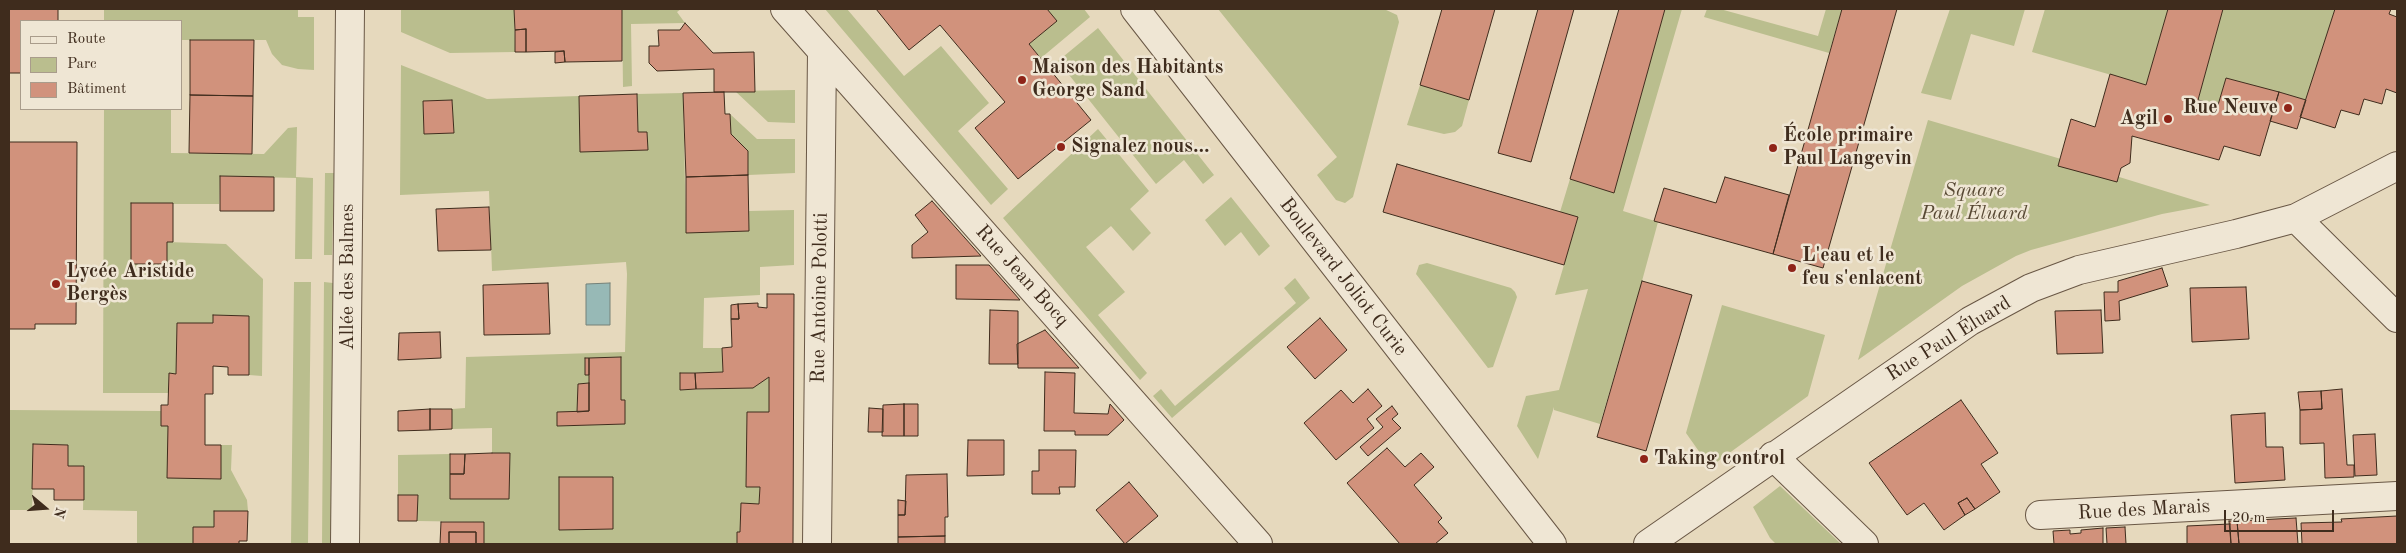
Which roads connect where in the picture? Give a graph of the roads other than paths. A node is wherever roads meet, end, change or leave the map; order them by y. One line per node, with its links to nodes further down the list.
1 (350, 9): 11 (street, Allée des Balmes)
2 (786, 9): 4 (street, Rue Jean Bocq)
3 (1135, 9): 14 (street, Boulevard Joliot Curie)
4 (822, 51): 12 (street, Rue Antoine Polotti); 13 (street, Rue Jean Bocq)
5 (2397, 166): 6 (street, Rue Paul Éluard)
6 (2296, 218): 7 (street); 8 (street, Rue Paul Éluard)
7 (2397, 318)
8 (1773, 456): 15 (street, Rue Paul Éluard); 16 (street)
9 (2397, 496): 10 (street, Rue des Marais)
10 (2040, 516)
11 (345, 544)
12 (817, 544)
13 (1258, 544)
14 (1552, 544)
15 (1648, 544)
16 (1864, 544)

